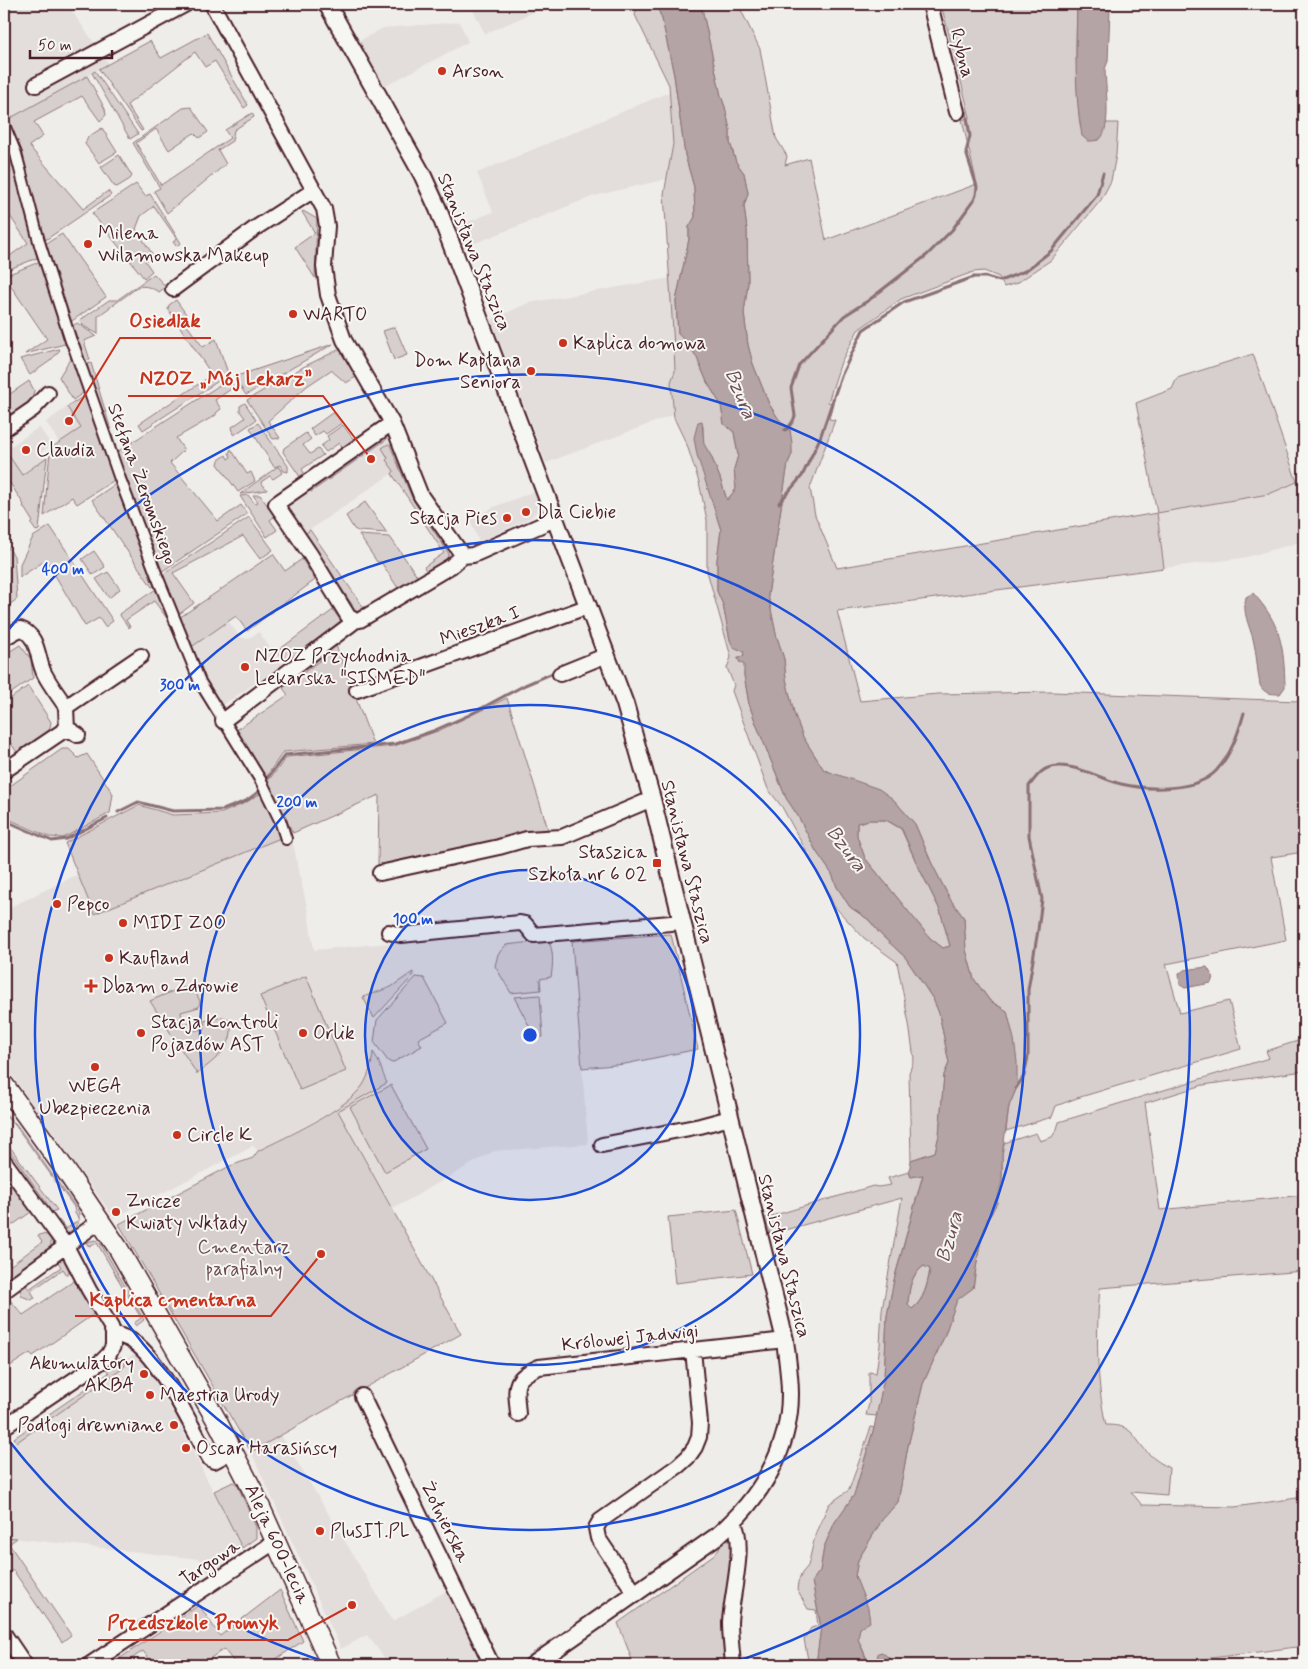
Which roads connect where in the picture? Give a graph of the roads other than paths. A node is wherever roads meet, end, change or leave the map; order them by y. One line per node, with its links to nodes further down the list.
1 (186, 4): 5 (street)
2 (212, 4): 8 (street)
3 (930, 4): 6 (street, Rybna)
4 (330, 5): 13 (street, Stanisława Staszica)
5 (36, 85)
6 (957, 112)
7 (4, 125): 23 (street, Stefana Żeromskiego)
8 (314, 190): 9 (street); 11 (street)
9 (173, 288)
10 (48, 393): 12 (street)
11 (392, 423): 14 (street); 16 (street)
12 (4, 429)
13 (555, 519): 14 (street); 15 (street, Stanisława Staszica)
14 (463, 556): 16 (street)
15 (588, 606): 18 (street, Stanisława Staszica); 21 (street, Mieszka I)
16 (355, 621): 23 (street)
17 (4, 638): 22 (street)
18 (607, 655): 20 (street); 25 (street, Stanisława Staszica)
19 (141, 656): 22 (street)
20 (560, 674)
21 (357, 690)
22 (66, 707): 24 (street)
23 (224, 721): 26 (street, Stefana Żeromskiego)
24 (4, 772)
25 (652, 798): 27 (street); 28 (street, Stanisława Staszica)
26 (286, 839)
27 (380, 873)
28 (682, 922): 29 (street); 31 (street, Stanisława Staszica)
29 (389, 932)
30 (4, 1085): 34 (main road, Aleja 600-lecia)
31 (730, 1118): 32 (street); 38 (street, Stanisława Staszica)
32 (602, 1145)
33 (4, 1161): 35 (street)
34 (100, 1222): 35 (street); 43 (main road, Aleja 600-lecia)
35 (66, 1246): 36 (street); 37 (street)
36 (4, 1291)
37 (113, 1333): 42 (street); 43 (street)
38 (785, 1340): 39 (street, Królowej Jadwigi); 44 (street, Stanisława Staszica)
39 (694, 1350): 41 (street, Królowej Jadwigi); 46 (street)
40 (362, 1396): 51 (street, Żołnierska)
41 (518, 1414)
42 (4, 1427)
43 (233, 1452): 45 (main road, Aleja 600-lecia)
44 (733, 1522): 46 (street, Stanisława Staszica); 53 (street)
45 (276, 1541): 49 (street, Targowa); 50 (main road, Aleja 600-lecia)
46 (635, 1593): 52 (street, Stanisława Staszica)
47 (4, 1634): 48 (street)
48 (25, 1665)
49 (89, 1665)
50 (331, 1665)
51 (492, 1665)
52 (533, 1665)
53 (733, 1665)

